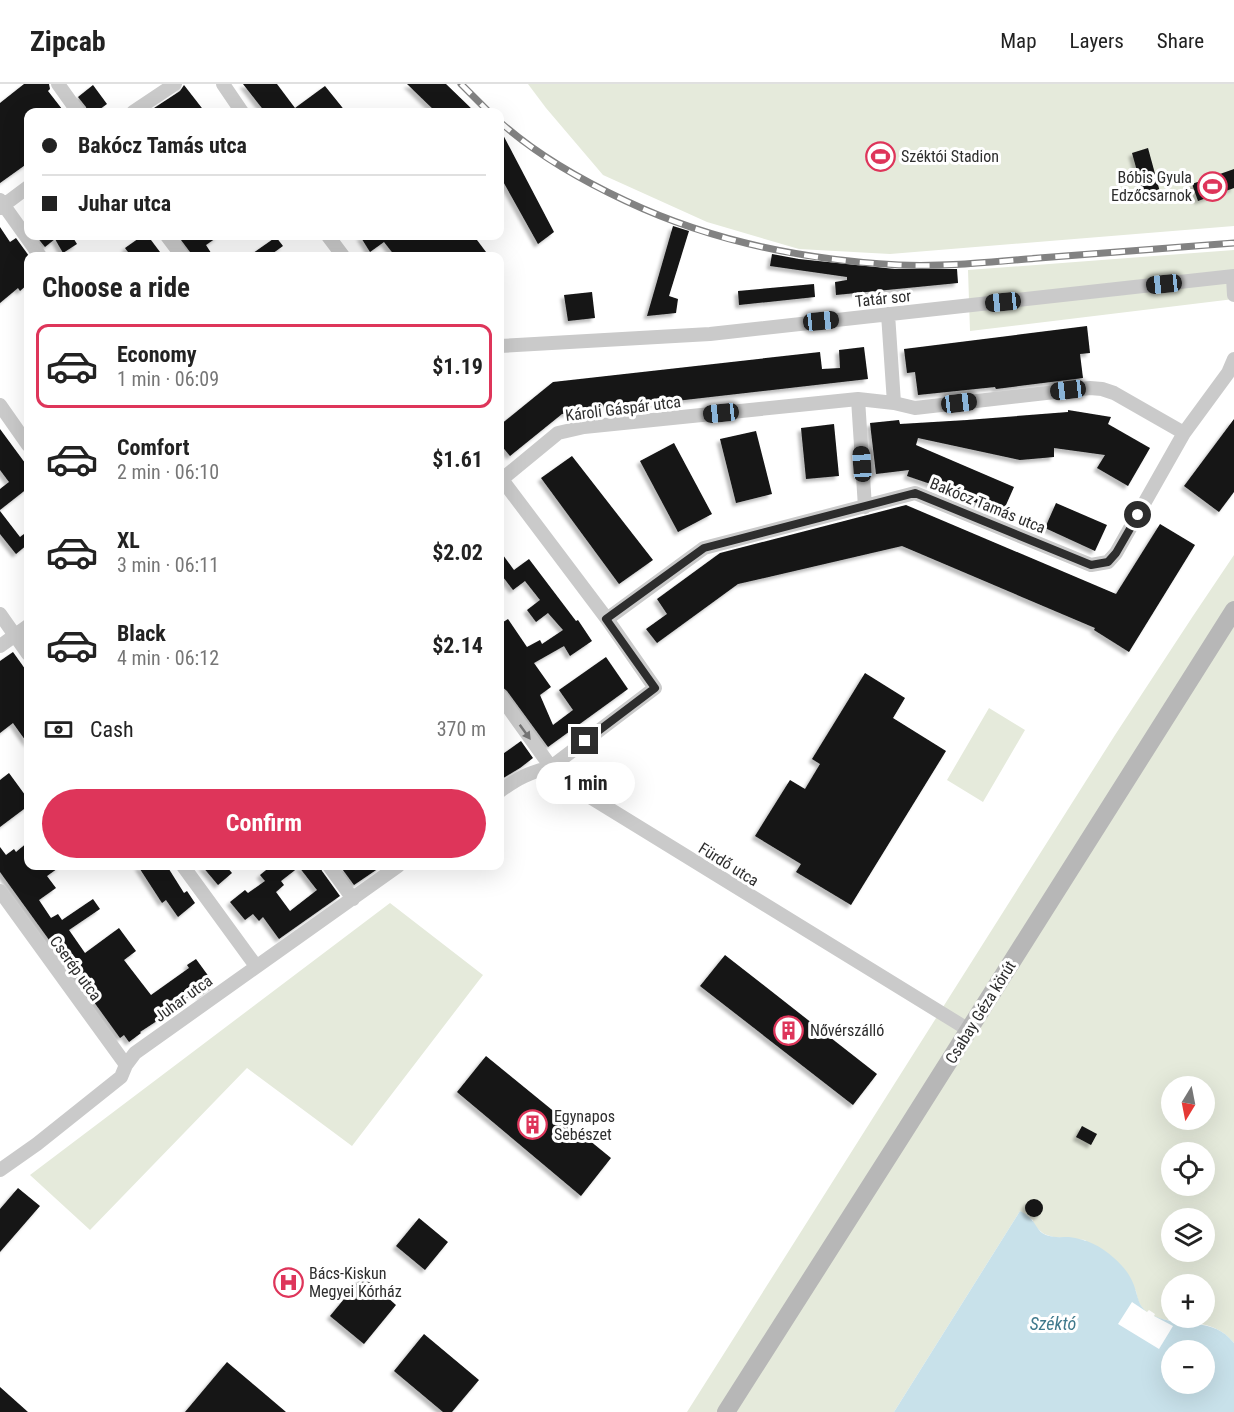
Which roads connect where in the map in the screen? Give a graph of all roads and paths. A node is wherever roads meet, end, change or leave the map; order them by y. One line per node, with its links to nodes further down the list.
1 (58, 84): 4 (street)
2 (175, 84): 5 (street)
3 (222, 84): 6 (street)
4 (75, 108)
5 (139, 108)
6 (239, 108)
7 (24, 190): 8 (street)
8 (1, 204): 9 (street)
9 (24, 235)
10 (1233, 276): 11 (street); 12 (street, Tatár sor)
11 (1234, 295)
12 (888, 314): 13 (street, Tatár sor); 16 (street)
13 (504, 346)
14 (1234, 358): 18 (street, Bakócz Tamás utca)
15 (858, 399): 16 (street, Károli Gáspár utca); 20 (street, Károli Gáspár utca); 22 (street)
16 (894, 403): 18 (street, Károli Gáspár utca)
17 (0, 405): 19 (street)
18 (1184, 433): 22 (street, Bakócz Tamás utca)
19 (24, 439)
20 (504, 476)
21 (504, 484): 25 (street)
22 (865, 507): 25 (street, Bakócz Tamás utca)
23 (1234, 610): 39 (street, Csabay Géza körút)
24 (0, 614): 27 (street)
25 (606, 619): 31 (street)
26 (24, 629): 27 (street)
27 (15, 635): 28 (street); 29 (street)
28 (0, 646)
29 (24, 648)
30 (504, 702): 31 (street, Fürdő utca, one-way to 31)
31 (550, 767): 32 (street); 39 (street, Fürdő utca)
32 (504, 789)
33 (186, 870): 38 (street)
34 (332, 870): 37 (street)
35 (393, 870): 37 (street, Juhar utca)
36 (0, 891): 40 (street, Cserép utca)
37 (353, 899): 38 (street, Juhar utca)
38 (256, 966): 40 (street, Juhar utca)
39 (969, 1030): 42 (street, Csabay Géza körút)
40 (126, 1065): 41 (street, Juhar utca)
41 (0, 1170)
42 (726, 1412)

